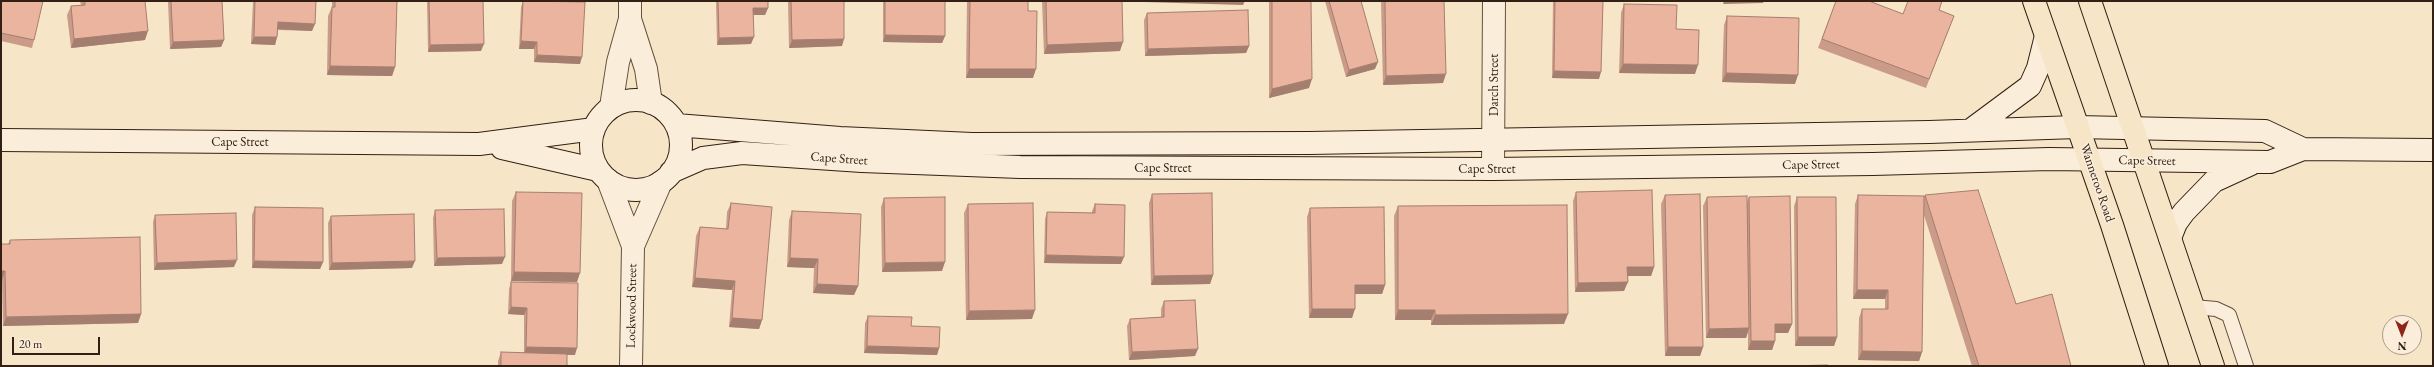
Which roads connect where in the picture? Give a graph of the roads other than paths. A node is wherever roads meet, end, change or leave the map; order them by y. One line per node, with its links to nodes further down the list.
1 (1494, 1): 14 (street, Darch Street)
2 (2034, 1): 5 (highway, Wanneroo Road)
3 (2090, 1): 12 (highway)
4 (630, 10): 6 (street); 7 (street)
5 (2046, 36): 9 (highway, Wanneroo Road); 11 (street)
6 (651, 103): 7 (street); 8 (street)
7 (611, 107): 10 (street)
8 (676, 125): 14 (street, Cape Street); 23 (street)
9 (2077, 127): 11 (street, Cape Street); 12 (street, Cape Street); 18 (highway, Wanneroo Road)
10 (594, 129): 15 (street, Cape Street); 22 (street)
11 (1972, 129): 14 (street, Cape Street)
12 (2134, 129): 16 (street, Cape Street); 19 (highway)
13 (1, 140): 15 (street, Cape Street)
14 (1493, 140): 21 (street, Darch Street)
15 (479, 144): 22 (street, Cape Street)
16 (2303, 149): 17 (street, Cape Street); 20 (street, Cape Street)
17 (2433, 150)
18 (2089, 160): 19 (street, Cape Street); 21 (street, Cape Street); 28 (highway, Wanneroo Road)
19 (2146, 162): 20 (street, Cape Street); 24 (highway)
20 (2255, 162): 24 (street)
21 (1493, 169): 23 (street, Cape Street)
22 (603, 175): 23 (street); 25 (street, Lockwood Street)
23 (666, 177): 25 (street, Lockwood Street)
24 (2170, 238): 26 (highway)
25 (633, 246): 27 (street, Lockwood Street)
26 (2194, 307): 29 (highway); 30 (lane)
27 (631, 366)
28 (2157, 366)
29 (2213, 366)
30 (2246, 366)

